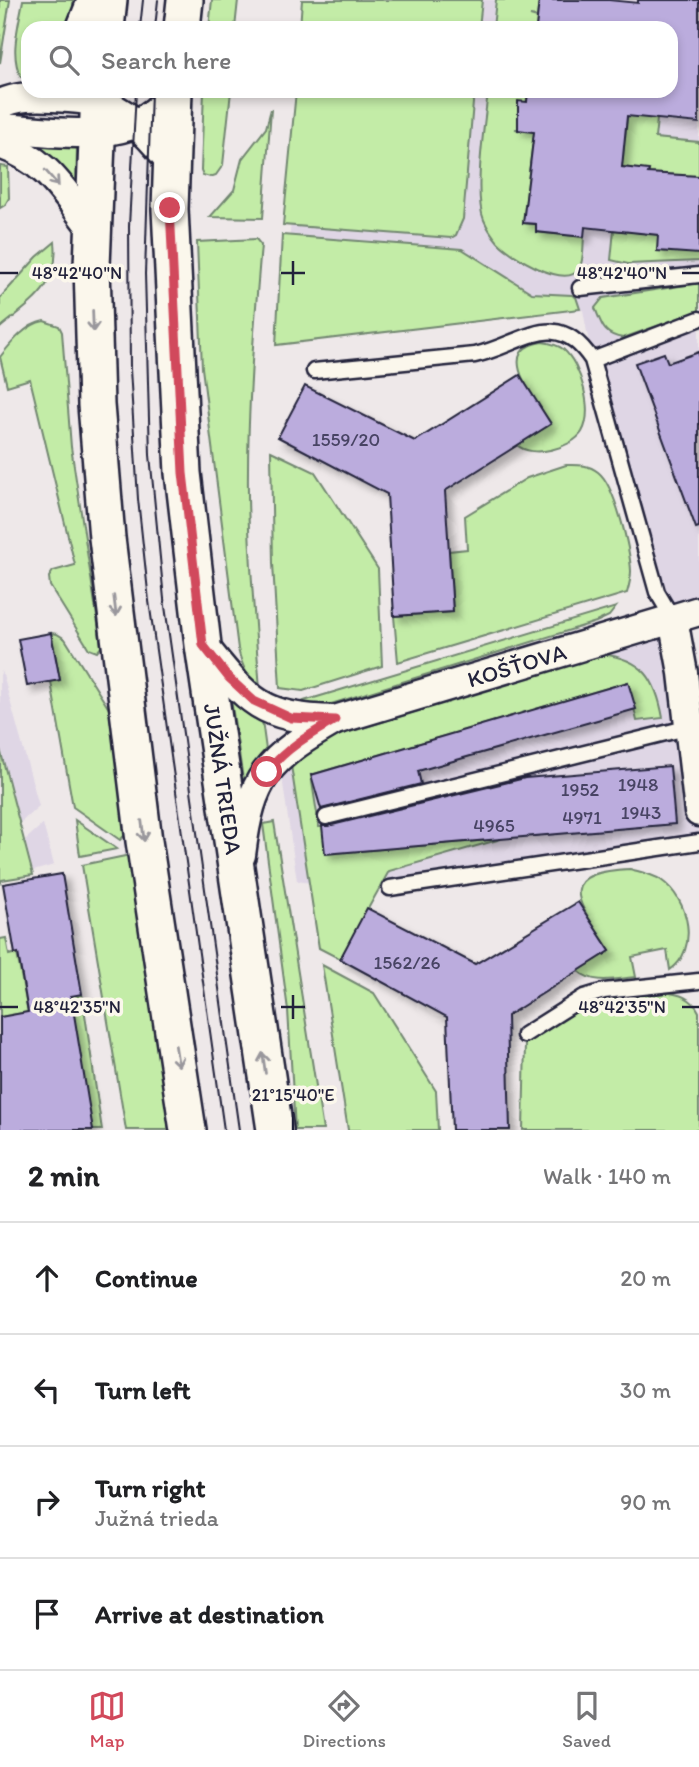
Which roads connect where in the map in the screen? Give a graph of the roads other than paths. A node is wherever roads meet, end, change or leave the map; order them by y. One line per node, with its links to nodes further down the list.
1 (92, 0): 4 (street)
2 (109, 0): 5 (street)
3 (185, 0): 6 (street)
4 (84, 21)
5 (107, 21)
6 (183, 21)
7 (59, 98): 10 (street)
8 (169, 98): 11 (street)
9 (174, 98): 14 (street, JUŽNÁ TRIEDA)
10 (98, 109): 11 (street); 12 (street); 15 (street)
11 (134, 124): 14 (street)
12 (0, 128)
13 (0, 144): 15 (street, one-way to 15)
14 (171, 163): 22 (street, JUŽNÁ TRIEDA)
15 (92, 228): 32 (street, one-way to 32)
16 (699, 275): 17 (lane)
17 (580, 288)
18 (699, 319): 19 (lane)
19 (592, 360): 20 (lane); 21 (lane)
20 (314, 371)
21 (686, 615): 23 (street, KOŠŤOVA); 24 (street)
22 (203, 645): 23 (street); 28 (street, JUŽNÁ TRIEDA)
23 (335, 720): 28 (street)
24 (690, 727): 25 (street); 26 (lane)
25 (699, 812)
26 (326, 817)
27 (699, 842): 29 (lane)
28 (237, 882): 33 (street, JUŽNÁ TRIEDA, one-way to 28)
29 (390, 888)
30 (699, 981): 31 (lane)
31 (524, 1035)
32 (188, 1130)
33 (275, 1130)

